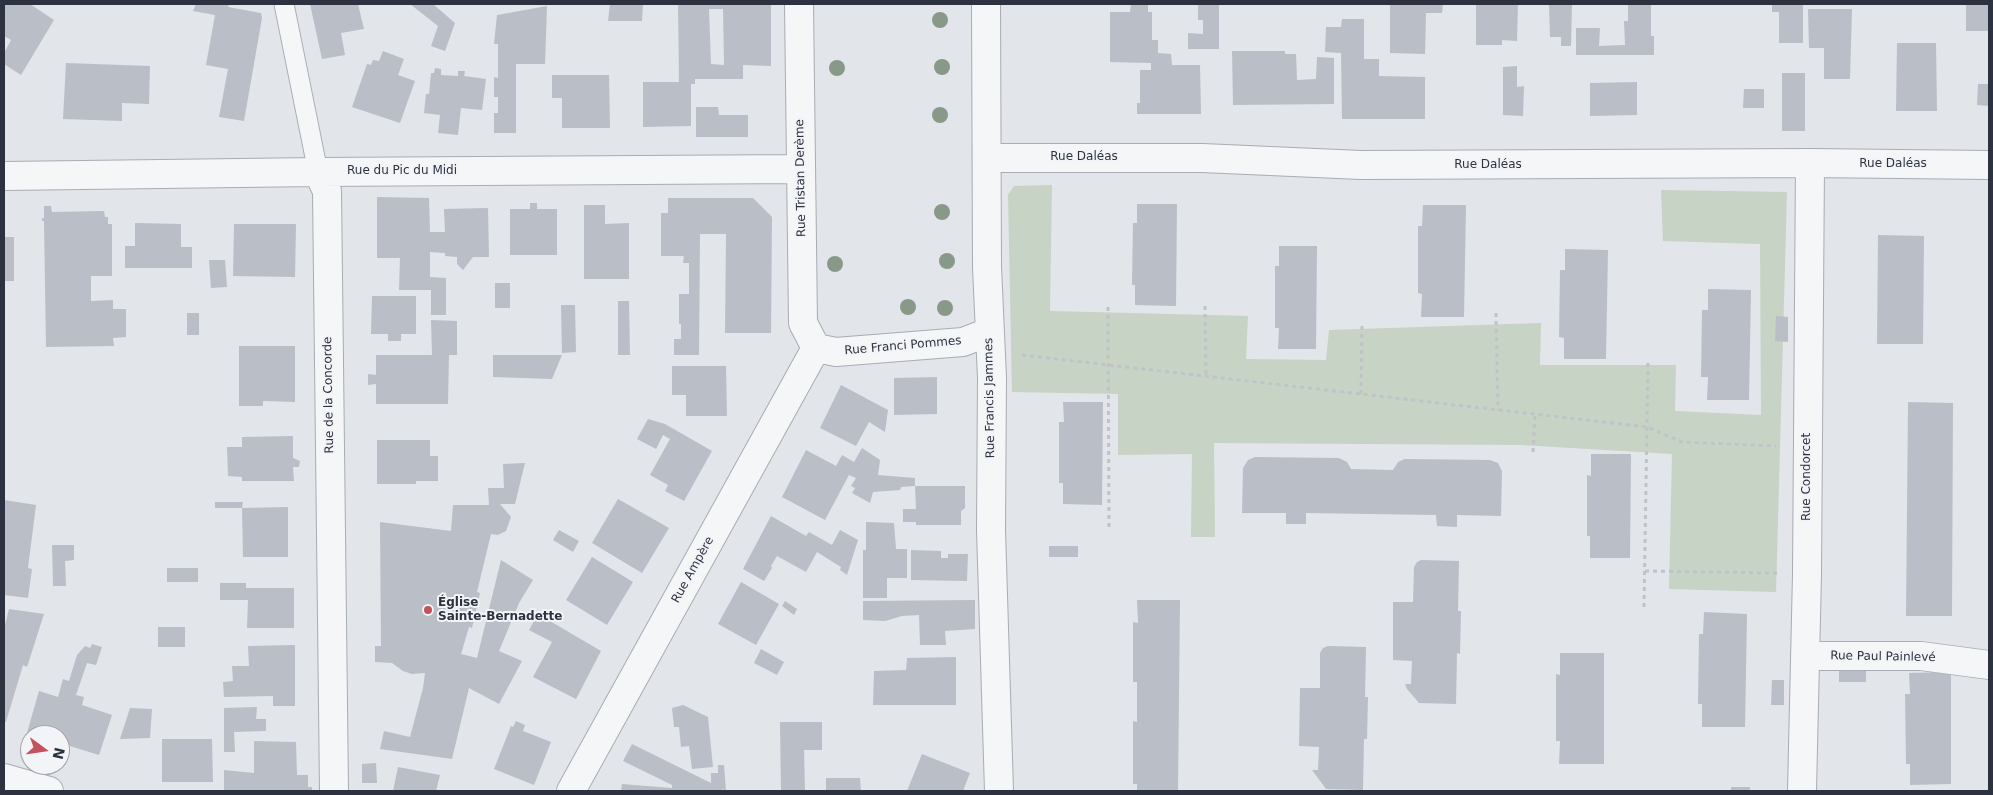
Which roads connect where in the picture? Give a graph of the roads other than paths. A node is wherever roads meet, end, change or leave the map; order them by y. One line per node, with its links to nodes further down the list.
1 (284, 4): 8 (lane, Rue de la Concorde)
2 (799, 4): 7 (street, Rue Tristan Derème)
3 (986, 4): 4 (street, Rue Francis Jammes)
4 (988, 158): 5 (street, Rue Daléas); 10 (street, Rue Francis Jammes)
5 (1810, 163): 6 (street, Rue Daléas); 12 (street, Rue Condorcet)
6 (1989, 165)
7 (800, 169): 8 (street, Rue du Pic du Midi); 11 (street, Rue Tristan Derème)
8 (318, 172): 9 (street, Rue du Pic du Midi); 16 (street, Rue de la Concorde)
9 (4, 176)
10 (990, 342): 11 (street, Rue Franci Pommes); 18 (street, Rue Francis Jammes)
11 (816, 348): 17 (street, Rue Ampère)
12 (1805, 656): 13 (street, Rue Paul Painlevé); 19 (street, Rue Condorcet)
13 (1989, 666)
14 (4, 778): 15 (street)
15 (49, 791)
16 (334, 791)
17 (571, 791)
18 (999, 791)
19 (1802, 791)

